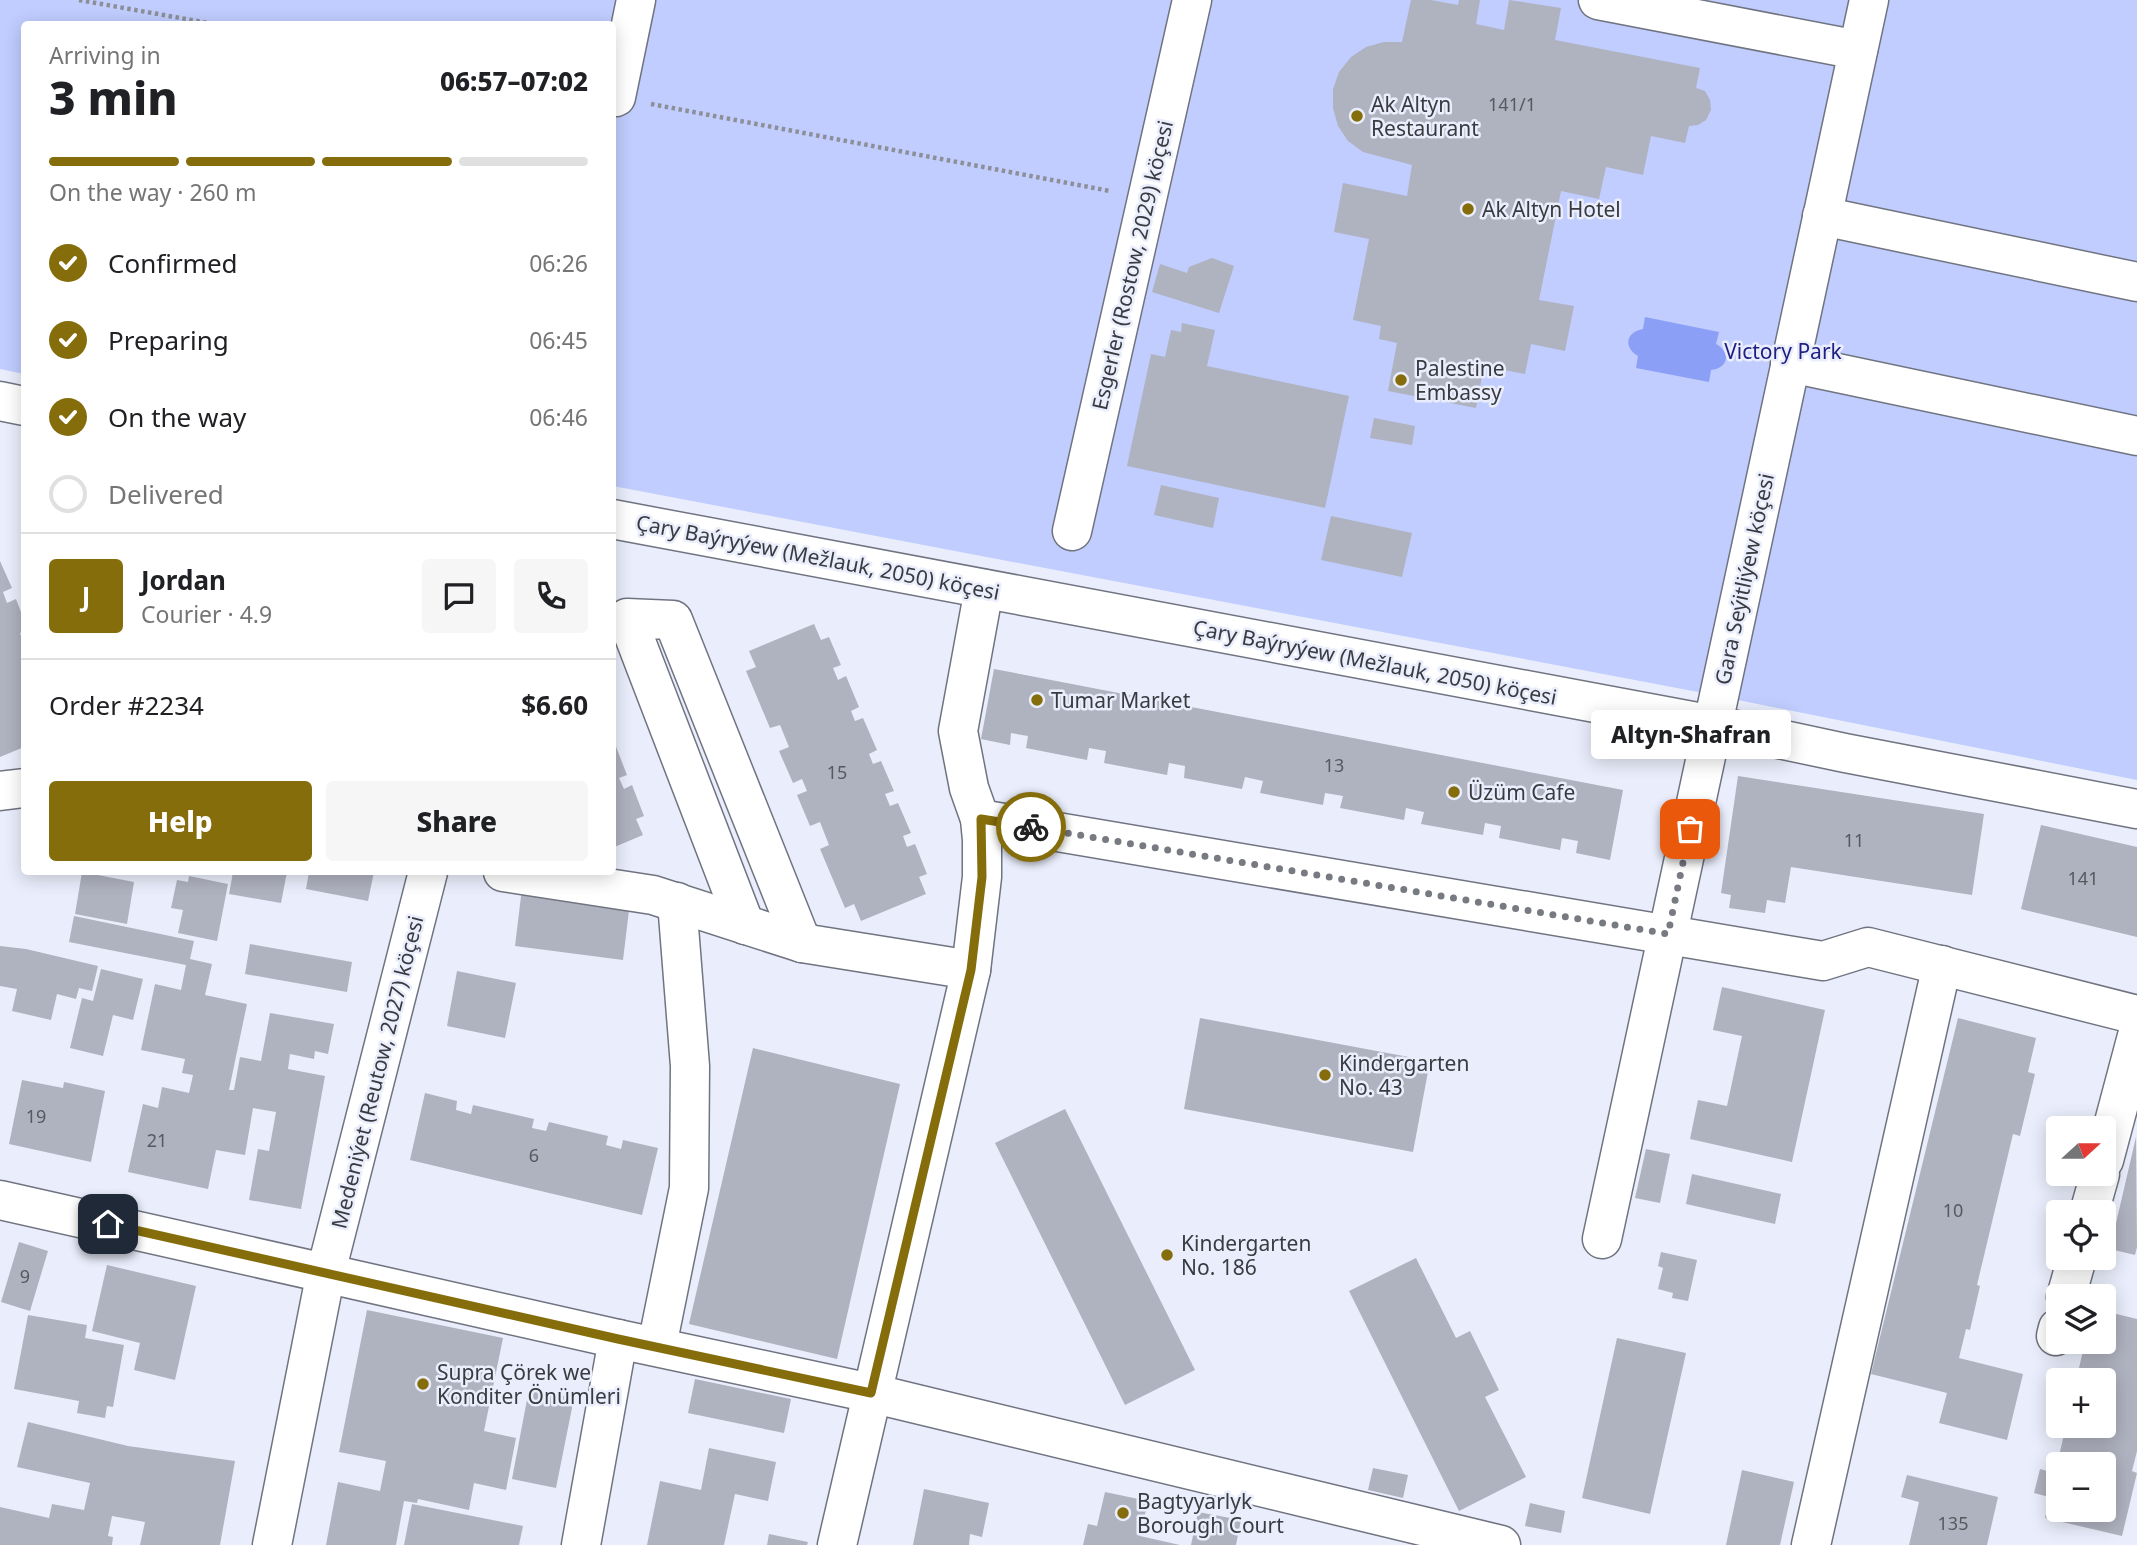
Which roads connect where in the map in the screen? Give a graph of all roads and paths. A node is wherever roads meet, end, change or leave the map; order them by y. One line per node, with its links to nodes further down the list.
1 (79, 0): 6 (path)
2 (636, 0): 8 (street)
3 (1192, 0): 9 (street, Esgerler (Rostow, 2029) köçesi)
4 (1598, 0): 7 (street)
5 (1868, 0): 7 (street, Gara Seýitliýew köçesi)
6 (197, 21)
7 (1858, 50): 10 (street, Gara Seýitliýew köçesi)
8 (616, 97): 9 (path)
9 (1147, 198): 17 (street, Esgerler (Rostow, 2029) köçesi)
10 (1822, 216): 11 (street); 12 (street, Gara Seýitliýew köçesi)
11 (2137, 282)
12 (1790, 363): 15 (street); 19 (street, Gara Seýitliýew köçesi)
13 (0, 401): 14 (street)
14 (21, 405)
15 (2137, 436)
16 (616, 520): 18 (street, Çary Baýryýew (Mežlauk, 2050) köçesi)
17 (1072, 531)
18 (984, 589): 19 (street, Çary Baýryýew (Mežlauk, 2050) köçesi); 23 (street)
19 (1713, 725): 22 (street, Çary Baýryýew (Mežlauk, 2050) köçesi); 28 (street, Gara Seýitliýew köçesi)
20 (21, 788): 21 (street)
21 (0, 791)
22 (2137, 808)
23 (981, 819): 28 (street); 31 (street)
24 (427, 875): 37 (street, Medeniýet (Reutow, 2027) köçesi)
25 (523, 875): 26 (street)
26 (677, 902): 27 (street); 39 (street)
27 (745, 925): 29 (street); 29 (street)
28 (1668, 934): 30 (street); 36 (street, Gara Seýitliýew köçesi)
29 (802, 943): 31 (street)
30 (1942, 965): 32 (street); 45 (street)
31 (971, 970): 40 (street)
32 (2137, 1015)
33 (2137, 1036): 34 (street)
34 (2116, 1116)
35 (0, 1200): 37 (street)
36 (1602, 1239)
37 (326, 1272): 38 (street); 41 (street, Medeniýet (Reutow, 2027) köçesi)
38 (618, 1339): 39 (street); 42 (street)
39 (657, 1346): 40 (street)
40 (871, 1393): 43 (street); 44 (street)
41 (272, 1545)
42 (581, 1545)
43 (837, 1545)
44 (1501, 1545)
45 (1811, 1545)

